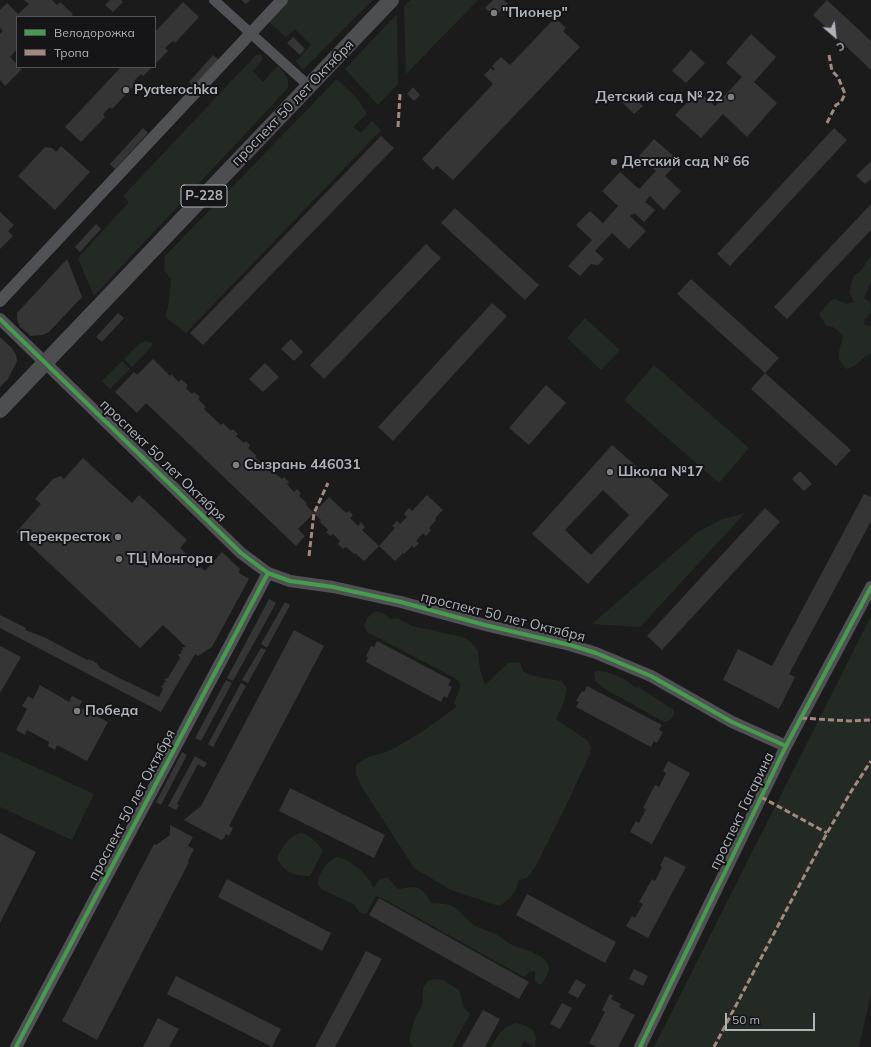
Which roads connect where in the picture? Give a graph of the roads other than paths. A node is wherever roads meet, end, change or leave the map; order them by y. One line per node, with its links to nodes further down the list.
1 (214, 0): 4 (street)
2 (282, 0): 4 (street)
3 (391, 0): 5 (main road, проспект 50 лет Октября / Р-228)
4 (251, 32): 5 (street); 6 (street)
5 (309, 86): 8 (main road, проспект 50 лет Октября / Р-228)
6 (0, 301)
7 (0, 319): 8 (street)
8 (45, 362): 9 (main road, проспект 50 лет Октября / Р-228); 10 (street, проспект 50 лет Октября)
9 (0, 410)
10 (268, 574): 12 (street, проспект 50 лет Октября); 13 (street, проспект 50 лет Октября)
11 (871, 587): 12 (street, проспект Гагарина)
12 (786, 746): 14 (street, проспект Гагарина)
13 (16, 1047)
14 (640, 1047)

